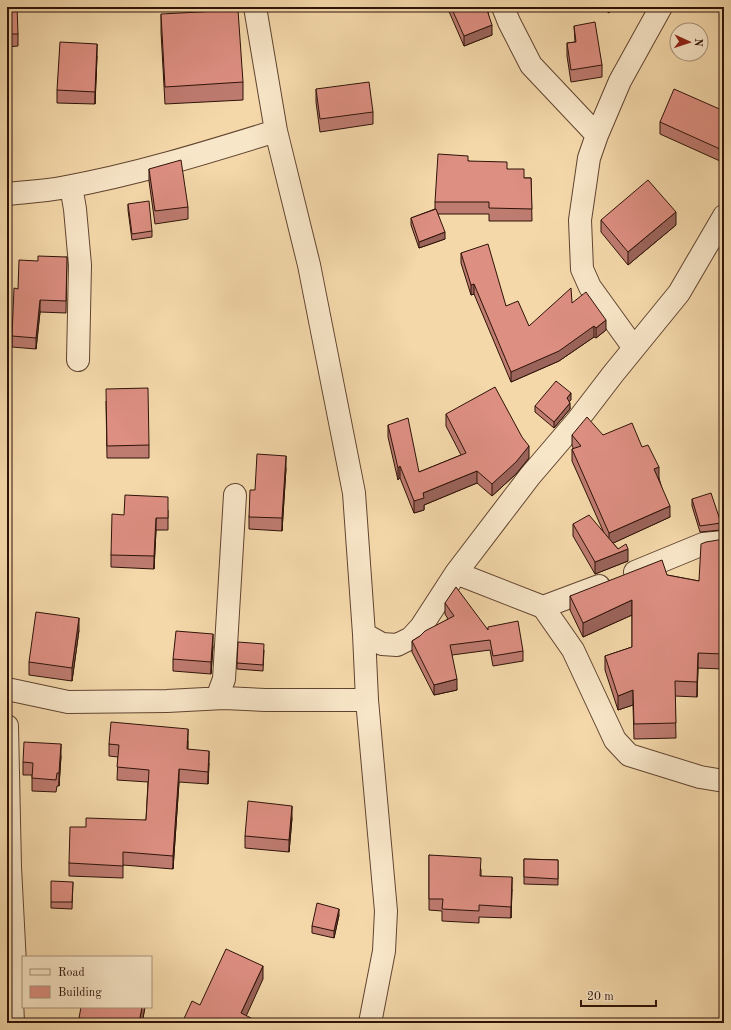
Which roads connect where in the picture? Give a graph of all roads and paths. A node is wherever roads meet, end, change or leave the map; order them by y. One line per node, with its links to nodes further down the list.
1 (255, 7): 4 (street)
2 (503, 7): 5 (street)
3 (661, 7): 5 (street)
4 (276, 131): 6 (street); 16 (street)
5 (597, 135): 10 (street)
6 (71, 186): 7 (street); 11 (street)
7 (7, 194)
8 (724, 216): 9 (street)
9 (717, 243): 10 (street)
10 (634, 348): 14 (street)
11 (78, 360)
12 (235, 495): 18 (street)
13 (724, 542): 15 (street)
14 (456, 573): 15 (street); 16 (street)
15 (542, 607): 21 (street)
16 (364, 634): 19 (street)
17 (7, 689): 18 (street)
18 (217, 698): 19 (street)
19 (367, 700): 23 (street)
20 (7, 726): 22 (street)
21 (724, 781)
22 (13, 1023)
23 (370, 1023)

